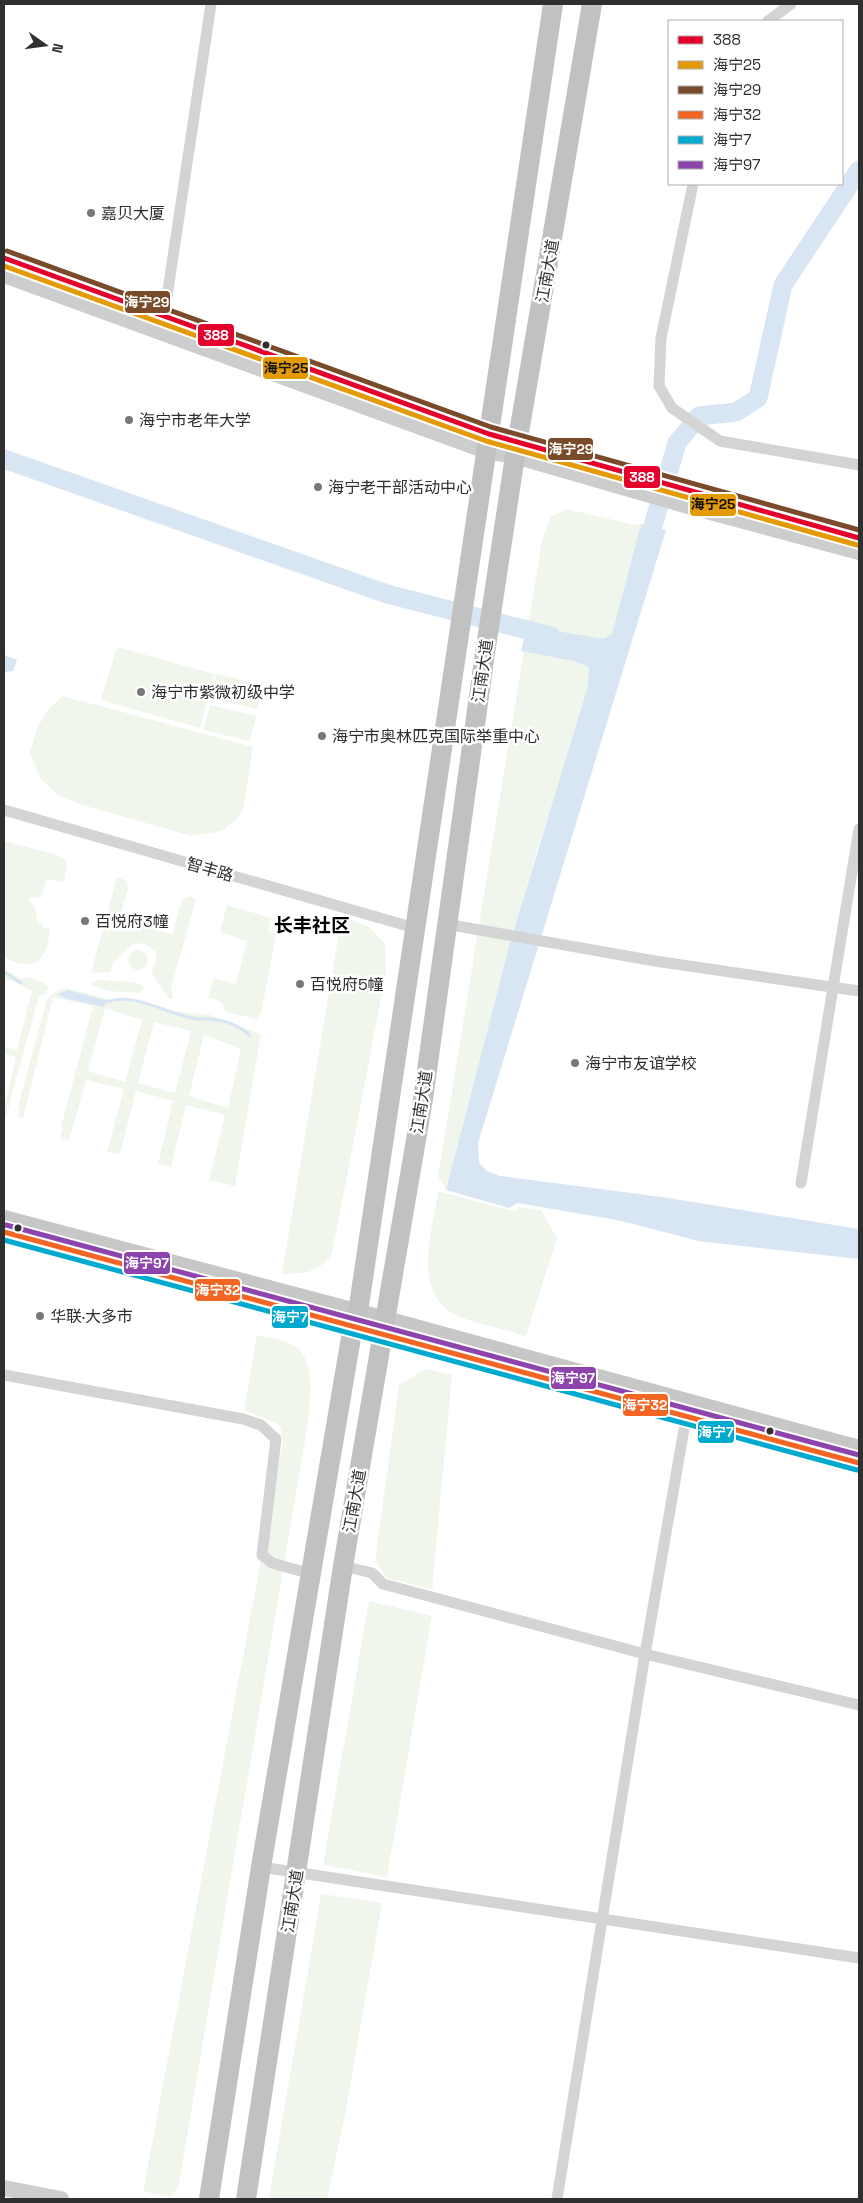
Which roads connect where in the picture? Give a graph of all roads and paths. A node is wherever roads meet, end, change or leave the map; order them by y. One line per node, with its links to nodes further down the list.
1 (211, 4): 9 (street)
2 (553, 4): 11 (highway, 江南大道)
3 (592, 4): 12 (highway, 江南大道)
4 (791, 4): 5 (street)
5 (769, 20)
6 (693, 185): 13 (street)
7 (4, 258): 9 (main road)
8 (4, 275): 10 (main road)
9 (164, 316): 10 (street); 11 (main road)
10 (162, 333): 11 (main road)
11 (488, 443): 12 (main road); 20 (highway, 江南大道)
12 (516, 448): 14 (main road); 19 (highway, 江南大道)
13 (859, 465)
14 (641, 484): 15 (main road); 16 (main road)
15 (859, 538)
16 (859, 552)
17 (4, 810): 20 (street, 智丰路)
18 (859, 829): 21 (street)
19 (446, 924): 21 (street); 27 (highway, 江南大道)
20 (416, 928): 26 (highway, 江南大道)
21 (832, 986): 22 (street); 23 (street)
22 (859, 991)
23 (801, 1183)
24 (4, 1219): 26 (main road)
25 (4, 1232): 26 (main road)
26 (356, 1319): 27 (main road); 33 (highway, 江南大道)
27 (385, 1327): 29 (main road); 32 (highway, 江南大道)
28 (4, 1375): 33 (street)
29 (687, 1410): 30 (main road); 31 (main road); 34 (street)
30 (859, 1449)
31 (859, 1463)
32 (343, 1566): 34 (street); 37 (highway, 江南大道)
33 (311, 1574): 36 (highway, 江南大道)
34 (645, 1654): 35 (street); 38 (street)
35 (859, 1704)
36 (261, 1867): 37 (street); 42 (highway, 江南大道)
37 (297, 1873): 38 (street); 43 (highway, 江南大道)
38 (602, 1919): 39 (street); 44 (street)
39 (859, 1958)
40 (4, 2188): 41 (main road)
41 (61, 2199)
42 (209, 2199)
43 (246, 2199)
44 (557, 2199)

